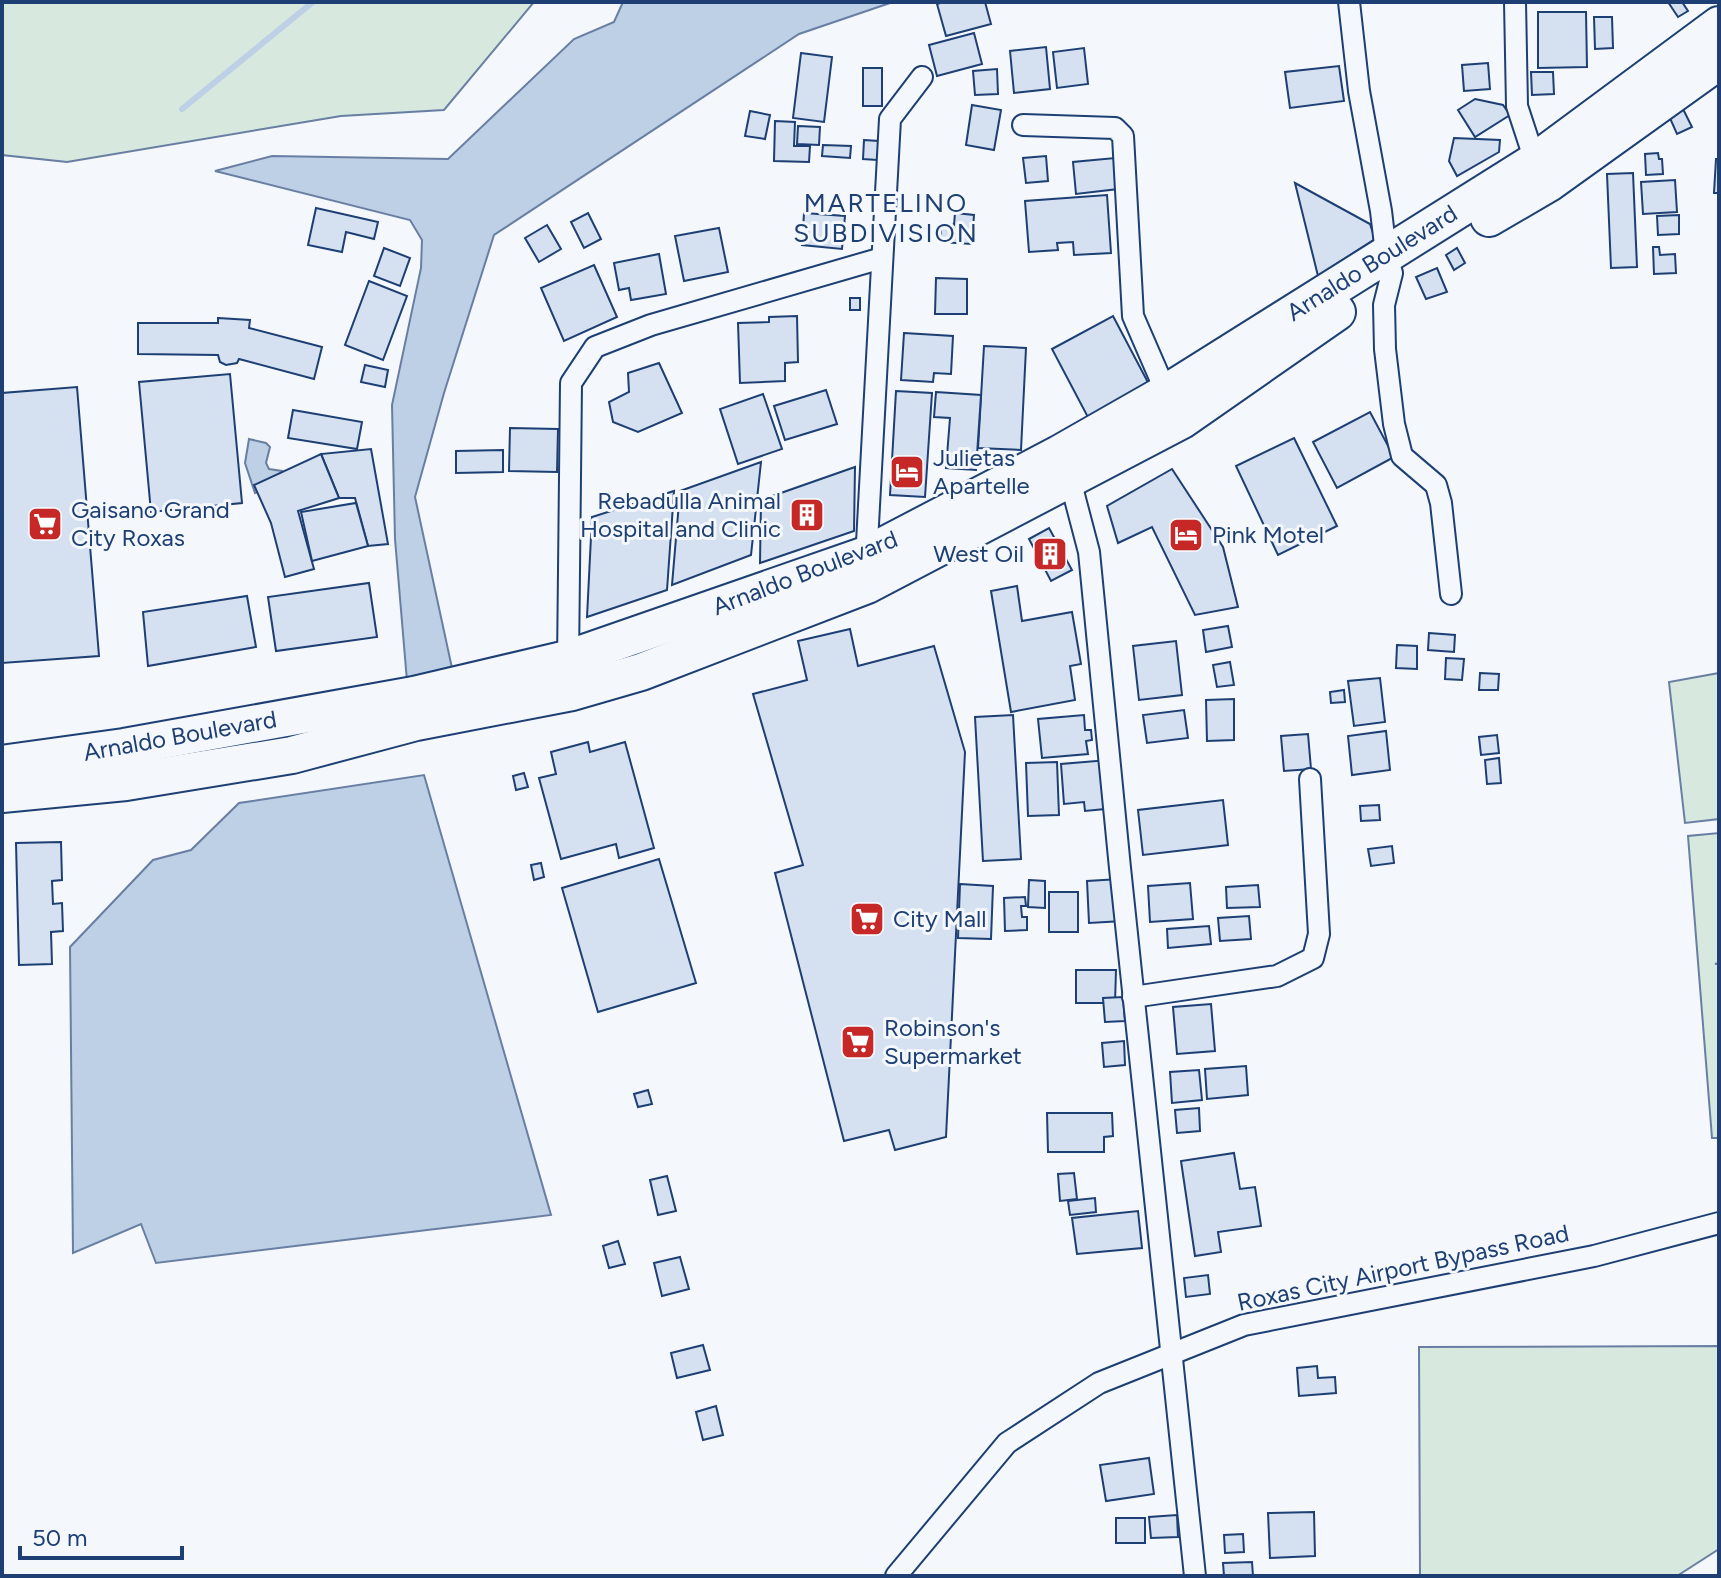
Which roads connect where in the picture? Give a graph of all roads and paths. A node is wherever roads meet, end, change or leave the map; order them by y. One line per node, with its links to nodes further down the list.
1 (1349, 2): 9 (street)
2 (1515, 2): 7 (street)
3 (1719, 25): 7 (highway, Arnaldo Boulevard)
4 (1719, 61): 7 (highway, Arnaldo Boulevard)
5 (922, 77): 8 (street)
6 (1023, 125): 10 (street)
7 (1542, 173): 9 (highway, Arnaldo Boulevard)
8 (882, 258): 12 (street); 14 (street)
9 (1389, 263): 10 (highway, Arnaldo Boulevard); 13 (street)
10 (1174, 406): 11 (highway, Arnaldo Boulevard)
11 (1065, 466): 12 (highway, Arnaldo Boulevard); 18 (street)
12 (867, 570): 14 (highway, Arnaldo Boulevard)
13 (1451, 594)
14 (570, 675): 15 (highway, Arnaldo Boulevard); 17 (highway, Arnaldo Boulevard)
15 (2, 764)
16 (1310, 779): 18 (street)
17 (2, 794)
18 (1133, 997): 21 (street)
19 (1719, 1223): 20 (street, Roxas City Airport Bypass Road)
20 (896, 1576)
21 (1195, 1576)

